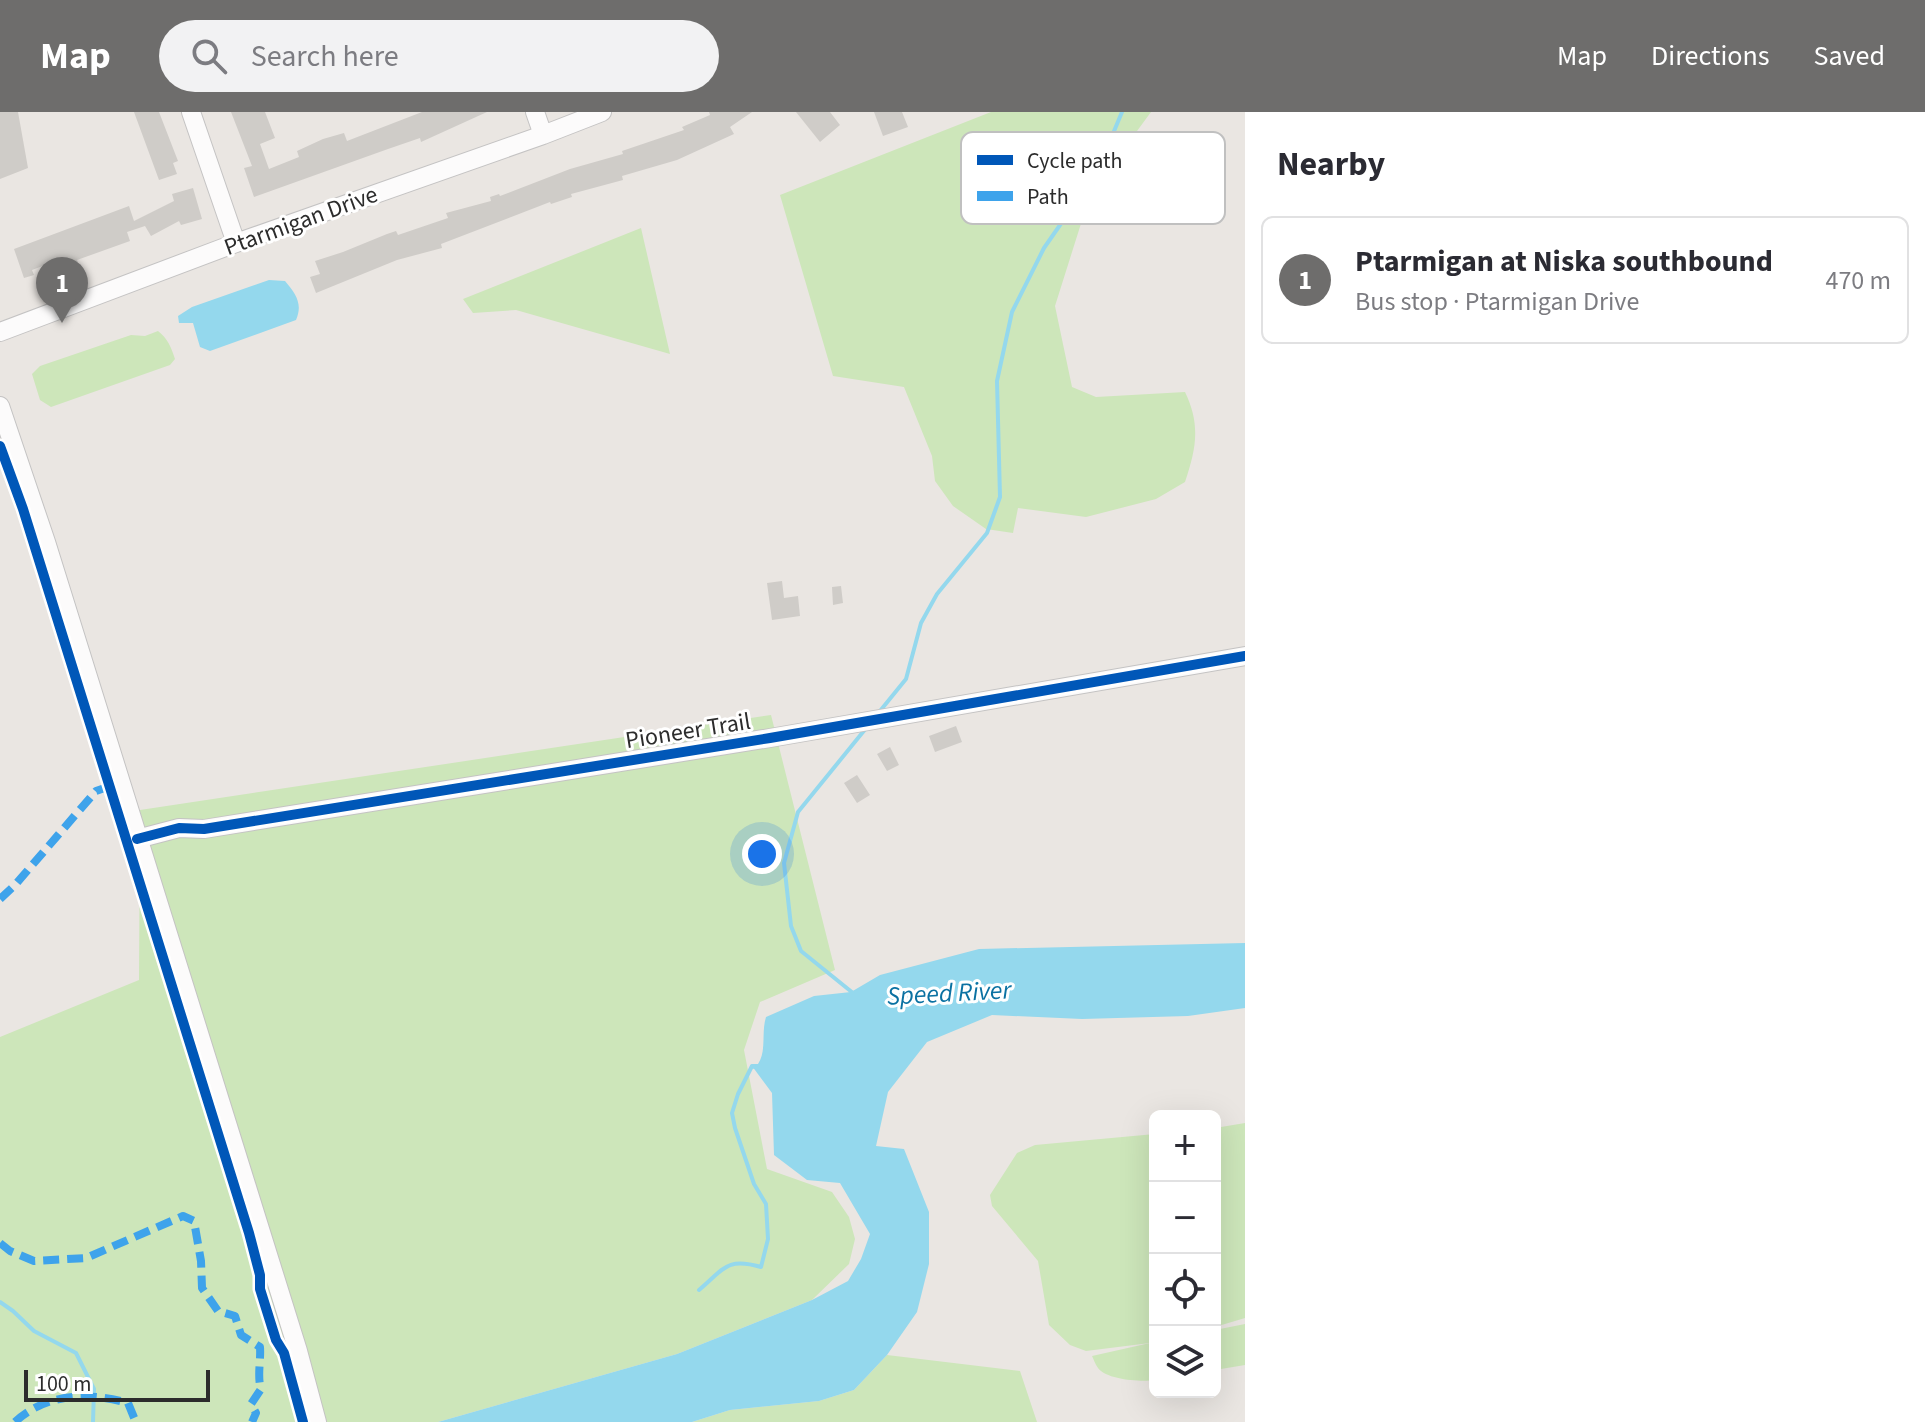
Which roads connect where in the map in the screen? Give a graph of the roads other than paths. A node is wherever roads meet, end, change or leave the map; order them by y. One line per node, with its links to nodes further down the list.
1 (191, 112): 5 (street)
2 (535, 112): 4 (street)
3 (602, 112): 4 (street, Ptarmigan Drive)
4 (543, 135): 5 (street, Ptarmigan Drive)
5 (236, 243): 6 (street, Ptarmigan Drive)
6 (0, 332)
7 (0, 406): 9 (street)
8 (1245, 656): 9 (street, Pioneer Trail)
9 (137, 839): 10 (street)
10 (317, 1422)

